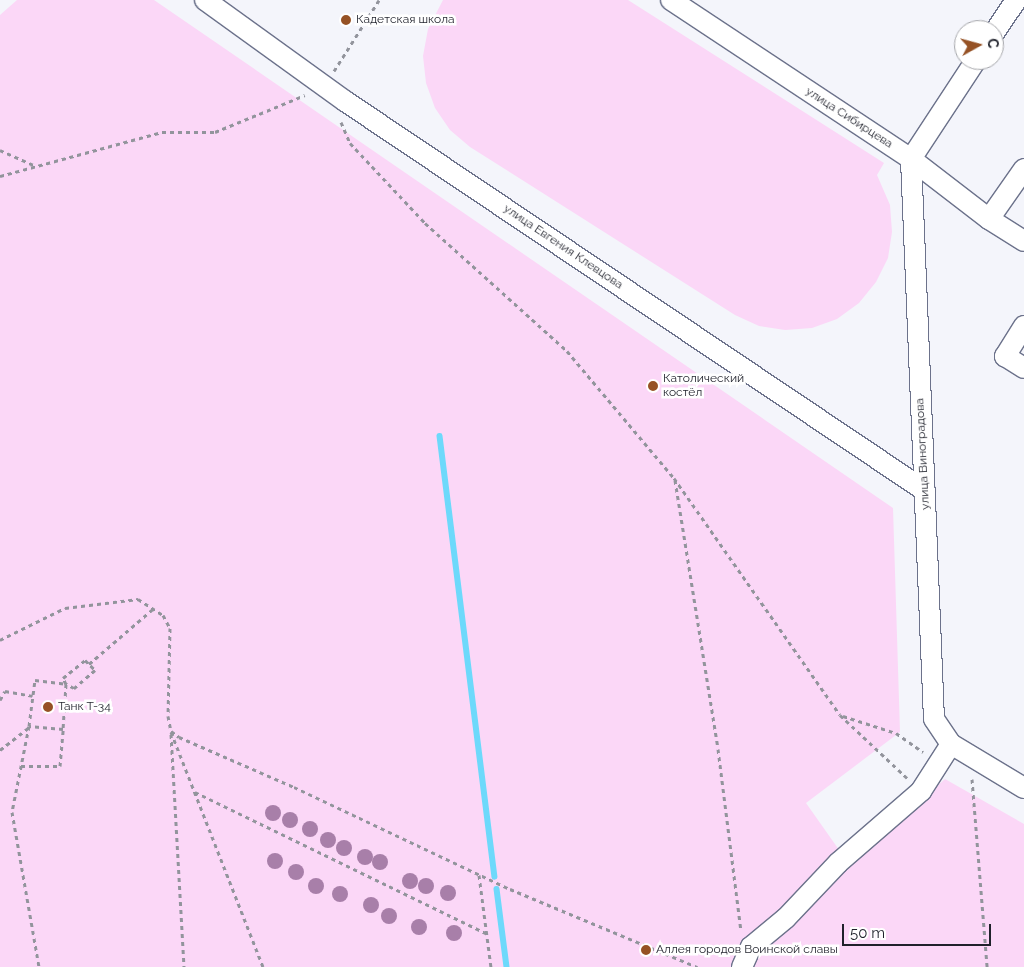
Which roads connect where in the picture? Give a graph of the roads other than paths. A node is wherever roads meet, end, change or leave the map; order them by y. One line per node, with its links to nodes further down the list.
1 (205, 0): 12 (street, улица Евгения Клевцова)
2 (671, 0): 6 (street, улица Сибирцева)
3 (1018, 6): 4 (street)
4 (1004, 22)
5 (969, 70): 6 (street)
6 (911, 158): 8 (street, улица Сибирцева); 12 (street, улица Виноградова)
7 (1024, 169): 8 (street)
8 (989, 219): 9 (street, улица Сибирцева)
9 (1024, 241)
10 (1024, 326): 11 (street)
11 (1024, 368)
12 (924, 490): 13 (street, улица Виноградова)
13 (952, 744): 14 (street); 15 (street)
14 (1024, 788)
15 (743, 962)

